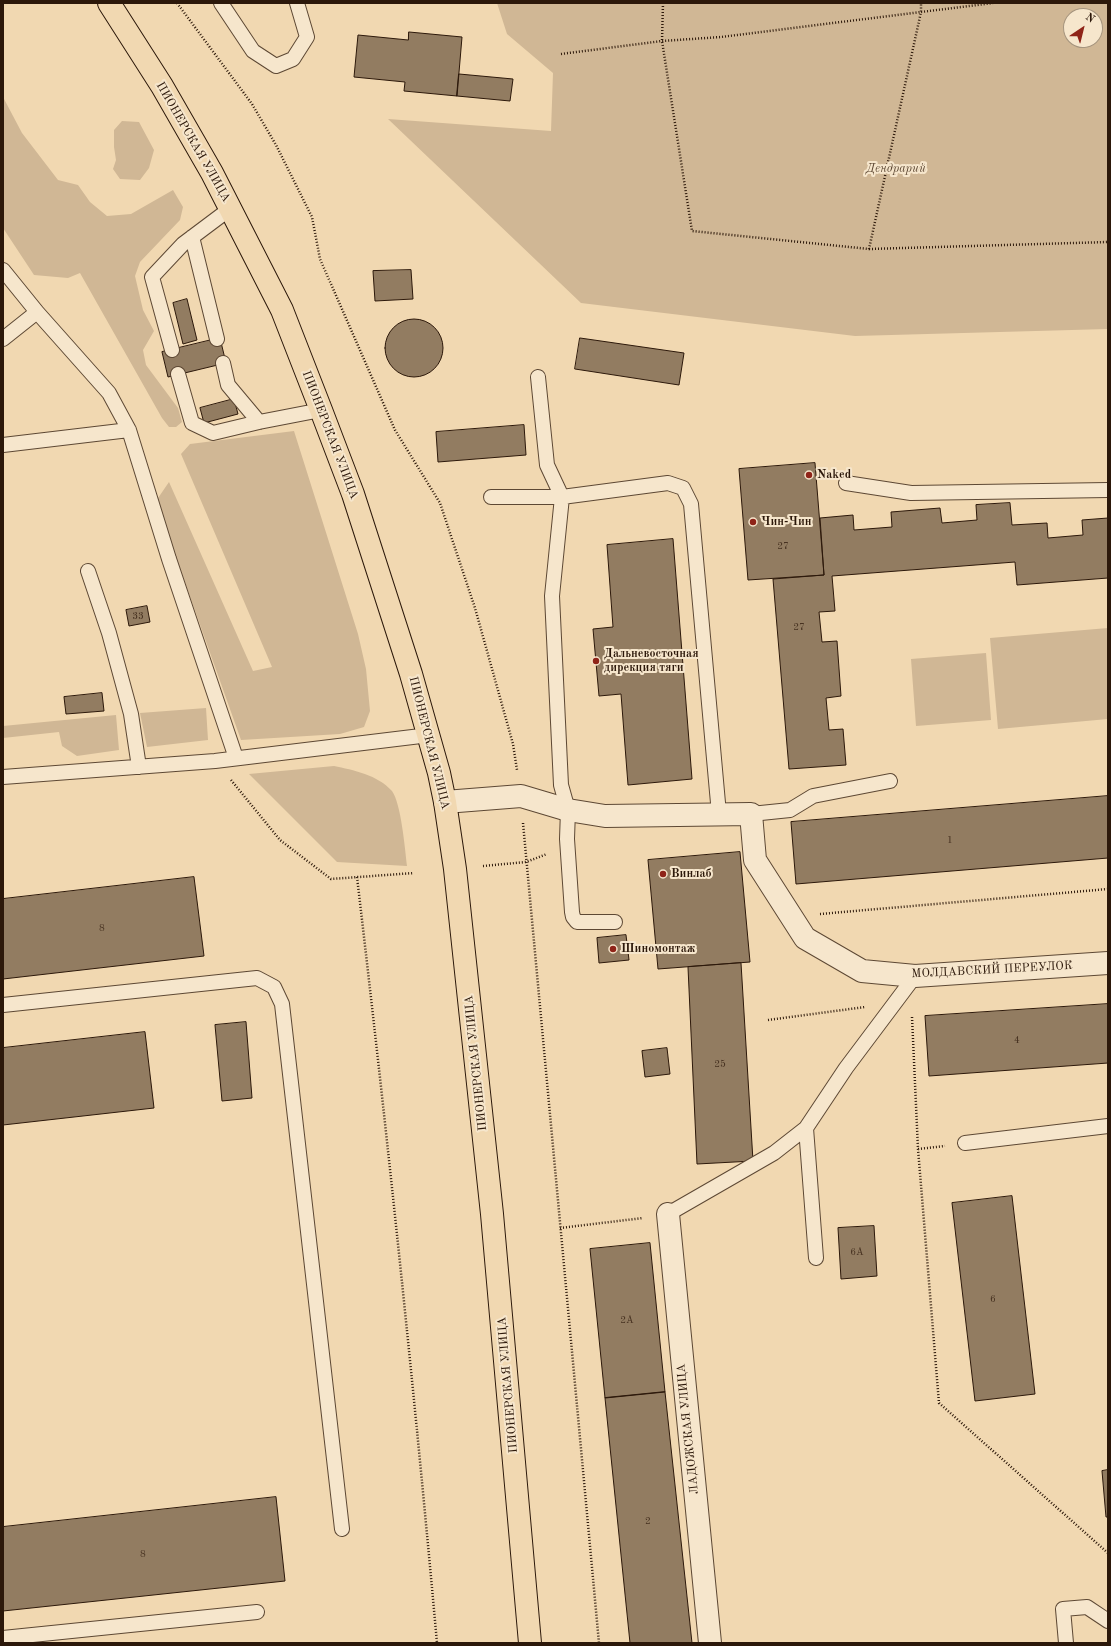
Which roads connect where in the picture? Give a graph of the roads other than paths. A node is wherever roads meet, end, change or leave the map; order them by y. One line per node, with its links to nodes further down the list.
1 (109, 3): 4 (main road, ПИОНЕРСКАЯ УЛИЦА)
2 (221, 3): 3 (lane)
3 (297, 3)
4 (231, 208): 5 (lane); 14 (main road, ПИОНЕРСКАЯ УЛИЦА)
5 (192, 237): 9 (lane); 10 (lane)
6 (3, 270): 7 (lane)
7 (37, 312): 8 (lane); 16 (lane)
8 (3, 339)
9 (217, 339)
10 (172, 350)
11 (223, 363): 15 (lane)
12 (178, 374): 15 (lane)
13 (538, 377): 21 (lane)
14 (322, 410): 15 (lane); 23 (main road, ПИОНЕРСКАЯ УЛИЦА)
15 (259, 422)
16 (129, 430): 17 (lane); 24 (lane)
17 (3, 445)
18 (846, 483): 19 (lane)
19 (1108, 490)
20 (491, 497): 21 (lane)
21 (562, 497): 29 (lane); 30 (lane)
22 (88, 571): 25 (lane)
23 (428, 735): 24 (lane); 28 (main road, ПИОНЕРСКАЯ УЛИЦА)
24 (236, 758): 25 (lane)
25 (139, 767): 26 (lane)
26 (3, 777)
27 (890, 780): 31 (lane)
28 (445, 802): 29 (street); 45 (main road, ПИОНЕРСКАЯ УЛИЦА)
29 (568, 810): 30 (street); 32 (lane)
30 (719, 814): 31 (street)
31 (751, 814): 34 (street, МОЛДАВСКИЙ ПЕРЕУЛОК)
32 (615, 922)
33 (1108, 963): 34 (street, МОЛДАВСКИЙ ПЕРЕУЛОК)
34 (916, 976): 37 (lane)
35 (3, 1005): 41 (lane)
36 (1108, 1126): 38 (lane)
37 (806, 1128): 39 (lane); 40 (lane)
38 (966, 1143)
39 (668, 1214): 46 (street, ЛАДОЖСКАЯ УЛИЦА)
40 (816, 1258)
41 (342, 1530)
42 (257, 1612): 44 (lane)
43 (1108, 1621): 47 (lane)
44 (3, 1638)
45 (530, 1643)
46 (710, 1643)
47 (1066, 1643)

